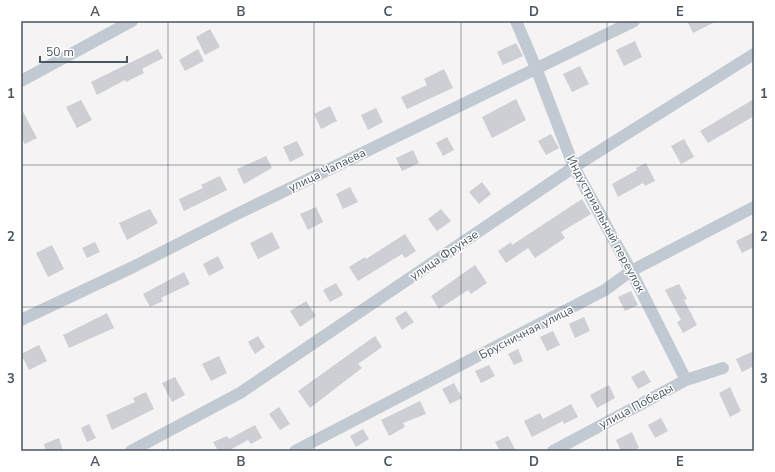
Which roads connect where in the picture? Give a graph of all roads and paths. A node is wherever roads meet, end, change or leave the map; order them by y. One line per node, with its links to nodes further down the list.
1 (132, 21): 6 (street)
2 (516, 21): 5 (street, Индустриальный переулок)
3 (634, 21): 5 (street, улица Чапаева)
4 (754, 54): 7 (street, улица Фрунзе)
5 (536, 68): 7 (street, Индустриальный переулок); 10 (street, улица Чапаева)
6 (21, 81)
7 (574, 167): 9 (street, Индустриальный переулок); 13 (street, улица Фрунзе)
8 (754, 207): 9 (street, Брусничная улица)
9 (631, 271): 12 (street, Индустриальный переулок); 14 (street, Брусничная улица)
10 (21, 320)
11 (722, 368): 12 (street, улица Победы)
12 (686, 380): 15 (street, улица Победы)
13 (131, 451)
14 (295, 451)
15 (553, 451)

